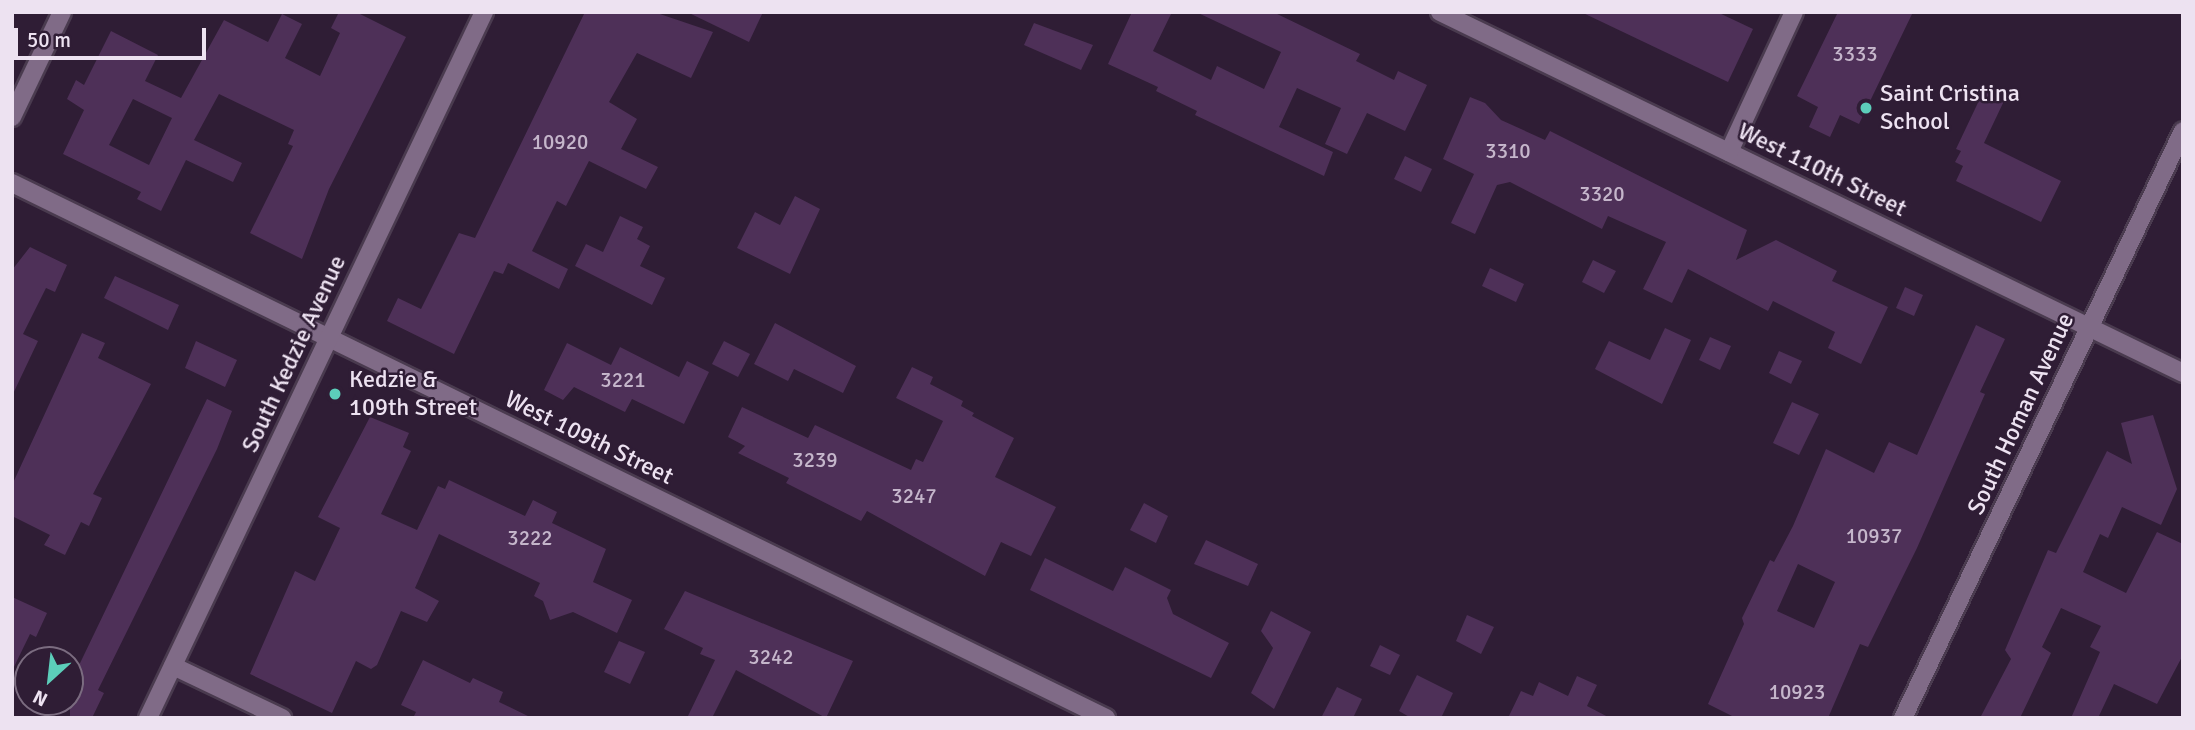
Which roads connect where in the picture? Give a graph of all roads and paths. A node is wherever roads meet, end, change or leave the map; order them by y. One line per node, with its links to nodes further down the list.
1 (61, 12): 5 (street)
2 (484, 12): 10 (street, South Kedzie Avenue)
3 (1440, 12): 7 (street, West 110th Street)
4 (1794, 12): 7 (street)
5 (12, 117)
6 (2183, 131): 9 (street, South Homan Avenue)
7 (1728, 152): 9 (street, West 110th Street)
8 (12, 183): 10 (street, West 109th Street)
9 (2089, 327): 11 (street, West 110th Street); 16 (street, South Homan Avenue)
10 (329, 338): 12 (street, South Kedzie Avenue); 15 (street, West 109th Street)
11 (2183, 373)
12 (173, 666): 13 (street, South Kedzie Avenue); 14 (street)
13 (148, 718)
14 (282, 718)
15 (1107, 718)
16 (1903, 718)

